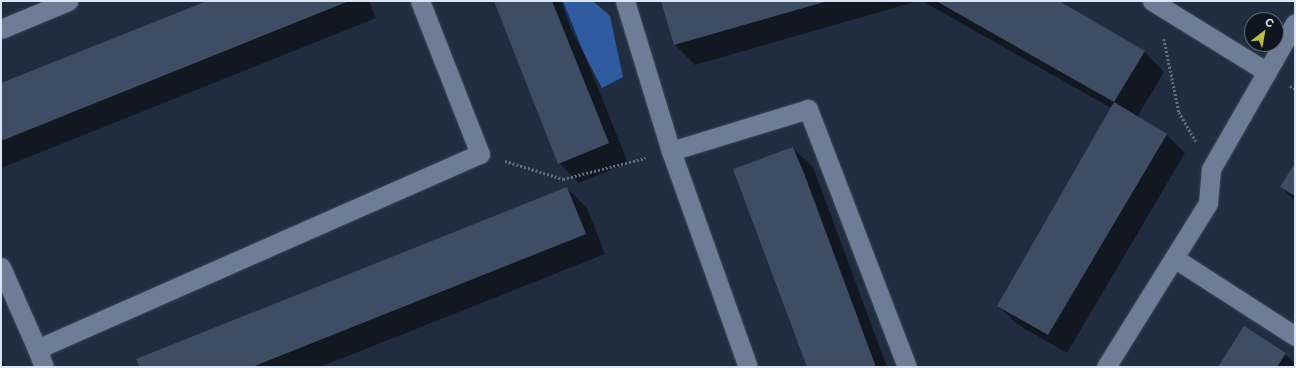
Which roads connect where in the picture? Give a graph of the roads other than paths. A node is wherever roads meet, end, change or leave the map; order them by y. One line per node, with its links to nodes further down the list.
1 (68, 1): 6 (lane)
2 (420, 1): 12 (lane)
3 (624, 1): 8 (lane)
4 (1154, 2): 7 (lane)
5 (1295, 23): 7 (lane)
6 (1, 29)
7 (1267, 72): 9 (lane)
8 (671, 151): 14 (lane); 15 (lane)
9 (1174, 258): 11 (lane); 16 (lane)
10 (1, 267): 12 (lane)
11 (1295, 336)
12 (37, 349): 13 (lane)
13 (44, 367)
14 (748, 367)
15 (907, 367)
16 (1106, 367)

